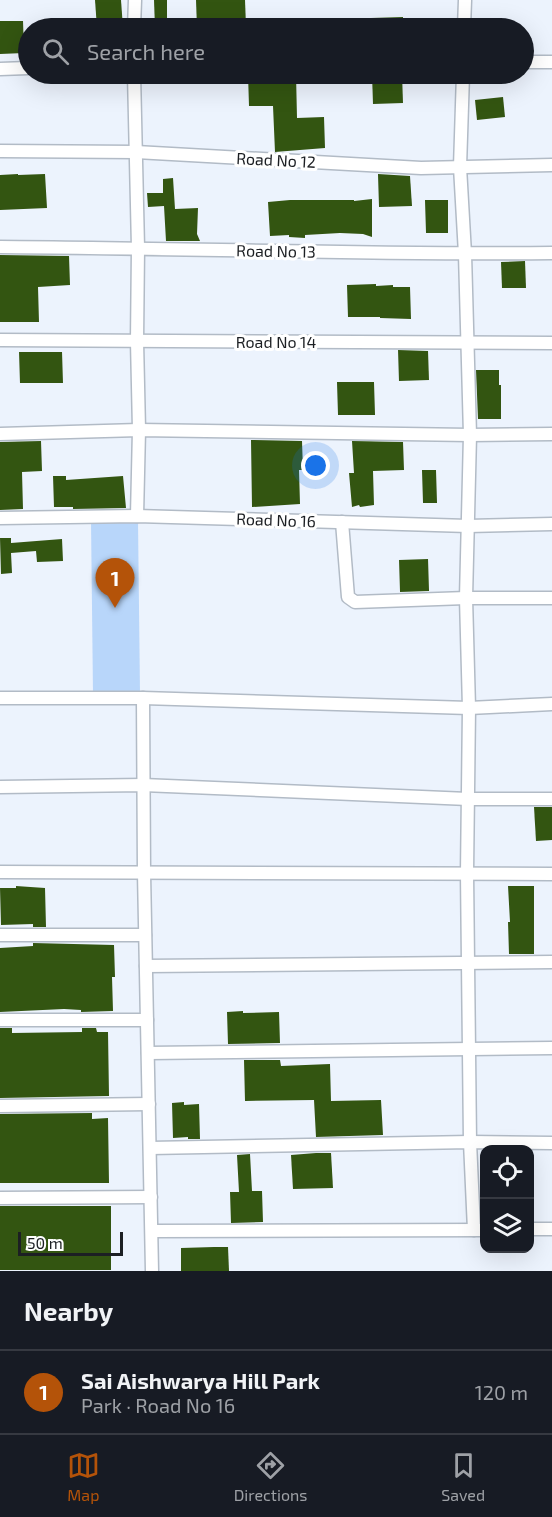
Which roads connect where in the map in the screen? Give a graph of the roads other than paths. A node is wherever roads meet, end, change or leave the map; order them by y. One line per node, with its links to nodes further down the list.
1 (135, 0): 3 (street)
2 (465, 0): 4 (street)
3 (134, 18)
4 (464, 18)
5 (534, 62): 6 (street)
6 (552, 62)
7 (18, 68): 8 (street)
8 (0, 69)
9 (134, 84): 12 (street)
10 (463, 84): 14 (street)
11 (0, 152): 12 (street, Road No 12)
12 (136, 152): 14 (street, Road No 12); 16 (street)
13 (552, 165): 14 (street, Road No 12)
14 (460, 167): 18 (street)
15 (0, 248): 16 (street, Road No 13)
16 (138, 248): 18 (street, Road No 13); 20 (street)
17 (552, 253): 18 (street, Road No 13)
18 (465, 254): 21 (street)
19 (0, 340): 20 (street, Road No 14)
20 (137, 341): 21 (street, Road No 14); 23 (street)
21 (468, 343): 22 (street, Road No 14); 26 (street)
22 (552, 343)
23 (139, 430): 24 (street); 26 (street); 27 (street)
24 (0, 434)
25 (552, 434): 26 (street)
26 (470, 435): 31 (street)
27 (137, 516): 28 (street, Road No 16); 29 (street, Road No 16)
28 (0, 518)
29 (342, 522): 31 (street, Road No 16); 32 (street)
30 (552, 524): 31 (street, Road No 16)
31 (468, 525): 32 (street)
32 (466, 598): 33 (street); 37 (street)
33 (552, 598)
34 (0, 698): 35 (street)
35 (143, 698): 37 (street); 38 (street)
36 (552, 704): 37 (street)
37 (470, 708): 40 (street)
38 (143, 785): 39 (street); 40 (street); 43 (street)
39 (0, 787)
40 (468, 799): 41 (street); 44 (street)
41 (552, 799)
42 (0, 873): 43 (street)
43 (144, 873): 44 (street); 47 (street)
44 (467, 873): 45 (street); 49 (street)
45 (552, 874)
46 (0, 935): 47 (street)
47 (145, 935): 50 (street)
48 (552, 962): 49 (street)
49 (468, 963): 50 (street); 54 (street)
50 (146, 966): 52 (street)
51 (0, 1020): 52 (street)
52 (147, 1020): 55 (street)
53 (552, 1048): 54 (street)
54 (468, 1050): 55 (street); 58 (street)
55 (148, 1053): 56 (street)
56 (149, 1104): 57 (street); 60 (street)
57 (0, 1106)
58 (470, 1142): 59 (street); 60 (street); 65 (street)
59 (552, 1143)
60 (150, 1148): 61 (street)
61 (151, 1197): 62 (street); 66 (street)
62 (0, 1198)
63 (534, 1229): 64 (street)
64 (552, 1229)
65 (479, 1230): 66 (street)
66 (152, 1231): 67 (street)
67 (153, 1271)

